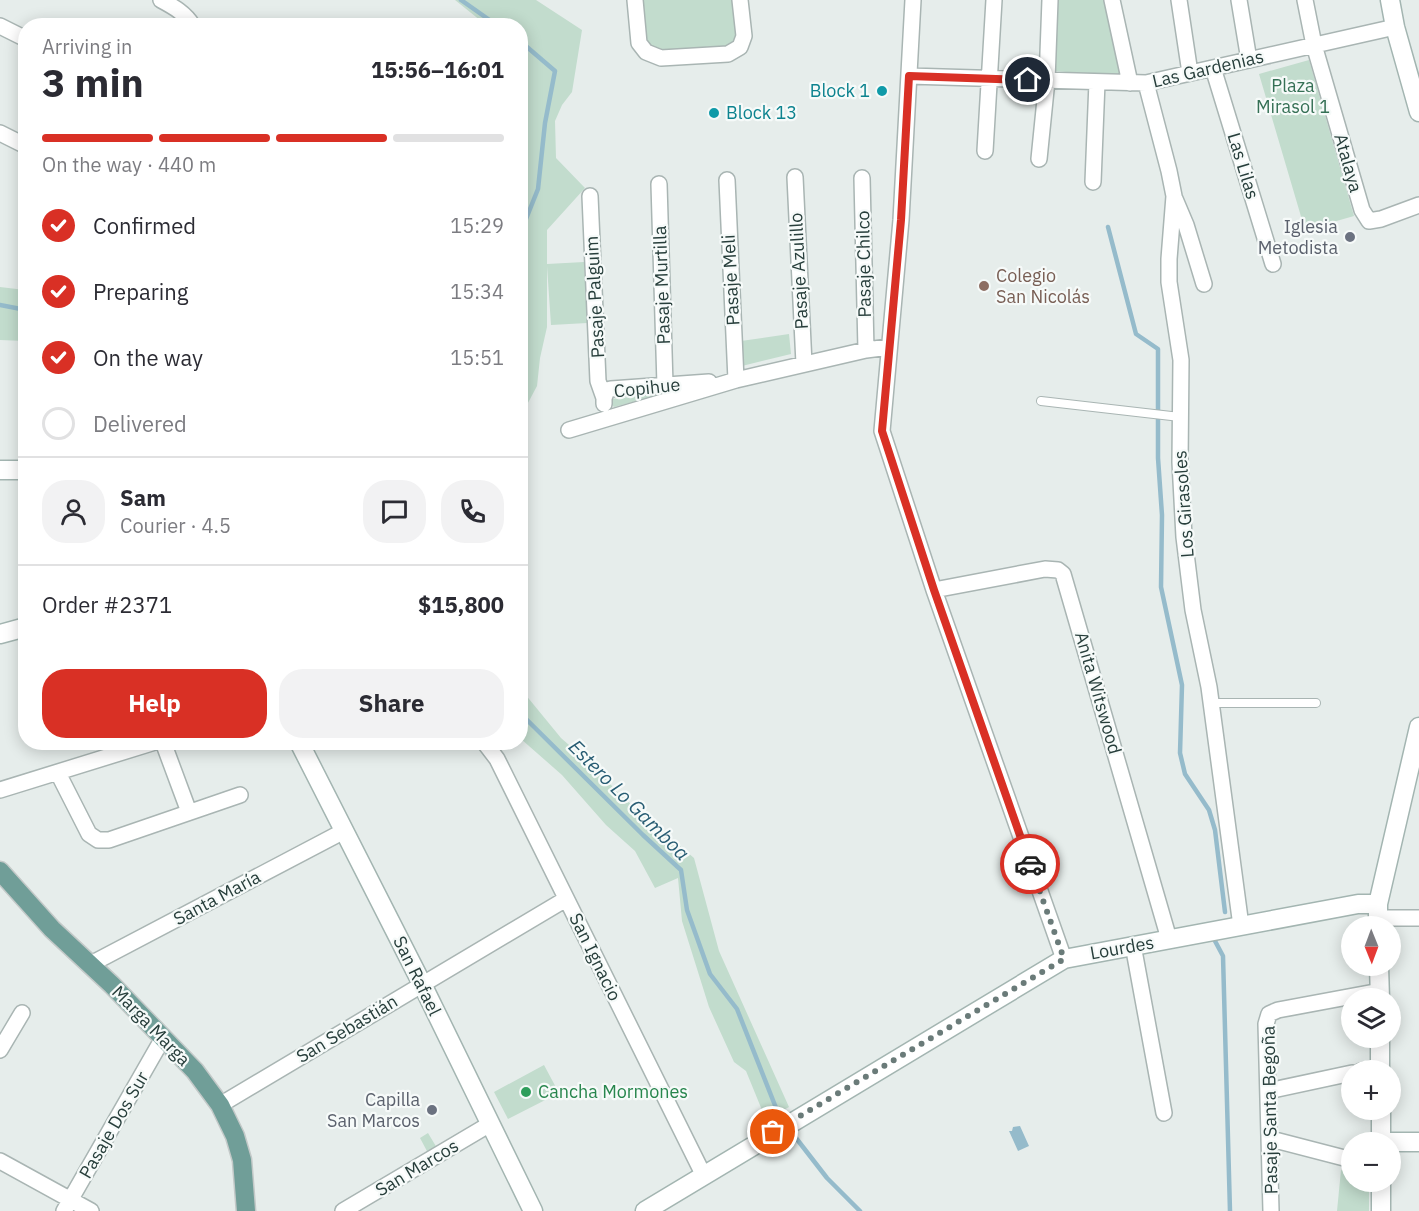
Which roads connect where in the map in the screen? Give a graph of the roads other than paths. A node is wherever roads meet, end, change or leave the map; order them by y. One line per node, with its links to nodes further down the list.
1 (161, 0): 12 (street)
2 (635, 0): 3 (street)
3 (740, 0)
4 (913, 0): 22 (street)
5 (994, 0): 23 (street)
6 (1050, 0): 24 (street)
7 (1112, 0): 26 (street)
8 (1179, 0): 21 (street)
9 (1239, 0): 19 (street)
10 (1305, 0): 18 (street, Atalaya)
11 (1390, 0): 16 (main road)
12 (175, 7): 13 (street); 14 (street)
13 (174, 18)
14 (188, 18)
15 (0, 26): 17 (street)
16 (1395, 27): 18 (street, Las Gardenias); 28 (main road)
17 (18, 35)
18 (1314, 45): 19 (street, Las Gardenias); 40 (street, Atalaya)
19 (1249, 60): 20 (street, Las Gardenias)
20 (1213, 68): 21 (street, Las Gardenias); 41 (street, Las Lilas)
21 (1190, 73): 27 (street, Las Gardenias)
22 (909, 76): 23 (street, Las Gardenias); 43 (street)
23 (990, 79): 24 (street, Las Gardenias); 31 (street)
24 (1047, 80): 25 (street, Las Gardenias); 32 (street)
25 (1097, 82): 26 (street, Las Gardenias); 36 (street)
26 (1130, 83): 27 (street, Las Gardenias)
27 (1146, 83): 39 (street, Los Girasoles)
28 (1419, 112)
29 (0, 133): 30 (street)
30 (18, 142)
31 (985, 151)
32 (1039, 159)
33 (795, 177): 45 (street, Pasaje Azulillo)
34 (862, 177): 44 (street, Pasaje Chilco)
35 (727, 180): 46 (street, Pasaje Meli)
36 (1093, 182)
37 (658, 184): 47 (street, Pasaje Murtilla)
38 (590, 196): 48 (street, Pasaje Palguim)
39 (1174, 196): 42 (street); 51 (street, Los Girasoles)
40 (1419, 205)
41 (1273, 264)
42 (1204, 284)
43 (889, 347): 44 (street, Copihue); 55 (street)
44 (866, 350): 45 (street, Copihue)
45 (804, 364): 46 (street, Copihue)
46 (736, 380): 47 (street, Copihue); 50 (street, Copihue)
47 (665, 385): 48 (street, Copihue)
48 (604, 398): 50 (street, Copihue)
49 (1041, 401): 51 (lane)
50 (617, 415): 52 (street)
51 (1180, 417): 58 (street, Los Girasoles)
52 (569, 430)
53 (0, 470): 54 (main road)
54 (18, 470)
55 (934, 590): 76 (street, Anita Witswood); 78 (street)
56 (18, 629): 57 (main road)
57 (0, 634)
58 (1211, 703): 59 (lane); 75 (street, Los Girasoles)
59 (1316, 703)
60 (1419, 727): 72 (main road)
61 (130, 750): 65 (street)
62 (166, 750): 68 (street)
63 (303, 750): 69 (main road, San Rafael)
64 (490, 750): 71 (street, San Ignacio)
65 (58, 773): 66 (street); 68 (street)
66 (0, 790)
67 (240, 795): 68 (street)
68 (189, 812)
69 (344, 831): 79 (street, Santa María); 80 (main road, San Rafael)
70 (0, 871): 79 (main road, Marga Marga)
71 (566, 899): 80 (street, San Sebastián); 95 (street, San Ignacio)
72 (1378, 916): 75 (main road, Lourdes)
73 (1401, 917): 74 (street)
74 (1419, 918)
75 (1241, 926): 76 (main road, Lourdes)
76 (1169, 939): 77 (main road, Lourdes)
77 (1133, 945): 78 (main road, Lourdes); 88 (street)
78 (1064, 959): 95 (main road, Lourdes)
79 (89, 965): 83 (main road, Marga Marga)
80 (422, 984): 87 (street, San Sebastián); 89 (main road, San Rafael)
81 (1341, 1001): 86 (street, Pasaje Santa Begoña)
82 (22, 1013): 84 (street)
83 (163, 1038): 87 (main road, Marga Marga); 97 (street, Pasaje Dos Sur)
84 (0, 1050)
85 (1341, 1075): 86 (street)
86 (1268, 1091): 90 (street, Pasaje Santa Begoña)
87 (220, 1105): 99 (main road, Marga Marga)
88 (1164, 1113)
89 (490, 1124): 100 (street, San Marcos); 101 (main road, San Rafael)
90 (1271, 1139): 93 (street); 103 (street, Pasaje Santa Begoña)
91 (1401, 1142): 92 (main road)
92 (1419, 1142)
93 (1341, 1157)
94 (0, 1161): 97 (street)
95 (703, 1174): 102 (main road, Lourdes)
96 (1381, 1192): 104 (main road)
97 (67, 1205): 98 (street)
98 (91, 1211)
99 (246, 1211)
100 (344, 1211)
101 (533, 1211)
102 (645, 1211)
103 (1271, 1211)
104 (1381, 1211)

